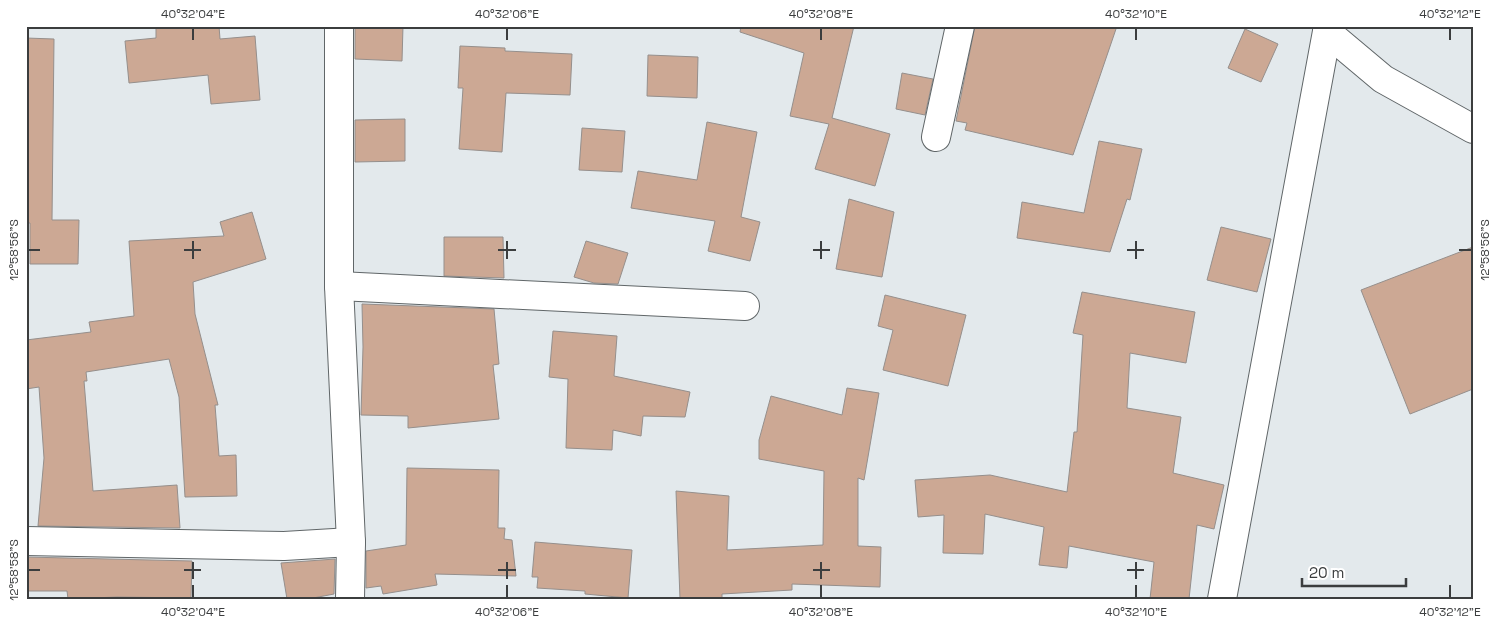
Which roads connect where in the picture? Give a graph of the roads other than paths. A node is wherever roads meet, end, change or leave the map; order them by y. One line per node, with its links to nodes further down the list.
1 (339, 26): 6 (street)
2 (960, 26): 5 (street)
3 (1328, 29): 4 (street); 11 (street)
4 (1473, 128)
5 (936, 137)
6 (339, 286): 7 (street); 9 (street)
7 (745, 306)
8 (26, 541): 9 (street)
9 (351, 542): 10 (street)
10 (350, 599)
11 (1222, 599)

